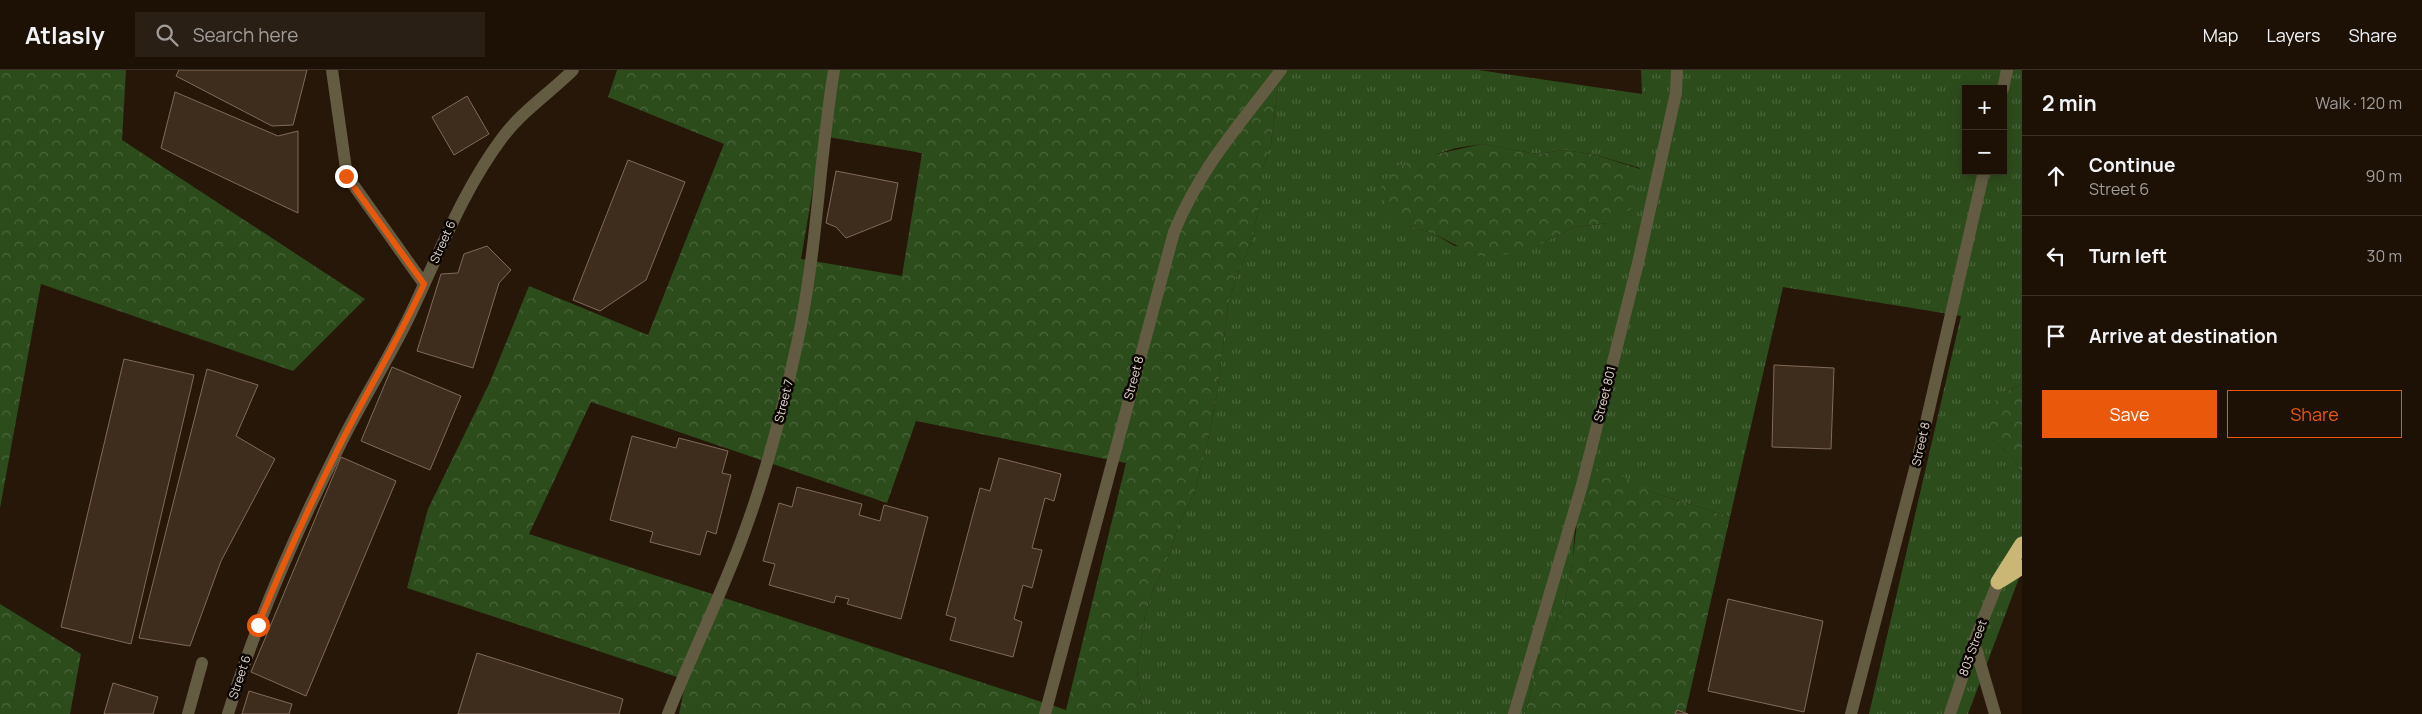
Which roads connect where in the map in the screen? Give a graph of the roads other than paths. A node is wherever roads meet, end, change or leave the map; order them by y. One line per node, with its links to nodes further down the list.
1 (332, 70): 9 (street)
2 (573, 70): 9 (street, Street 6)
3 (834, 70): 17 (street, Street 7)
4 (1281, 70): 18 (street, Street 8)
5 (1677, 70): 19 (street, Street 801)
6 (2007, 70): 7 (street)
7 (2004, 85)
8 (1983, 175): 20 (street, Street 8)
9 (424, 284): 16 (street, Street 6)
10 (2022, 544): 12 (highway)
11 (2022, 567): 12 (highway)
12 (1998, 582): 13 (street, 803 Street)
13 (1974, 642): 21 (street, 803 Street); 22 (street)
14 (202, 663): 15 (street)
15 (188, 714)
16 (228, 714)
17 (668, 714)
18 (1045, 714)
19 (1514, 714)
20 (1851, 714)
21 (1950, 714)
22 (1995, 714)

